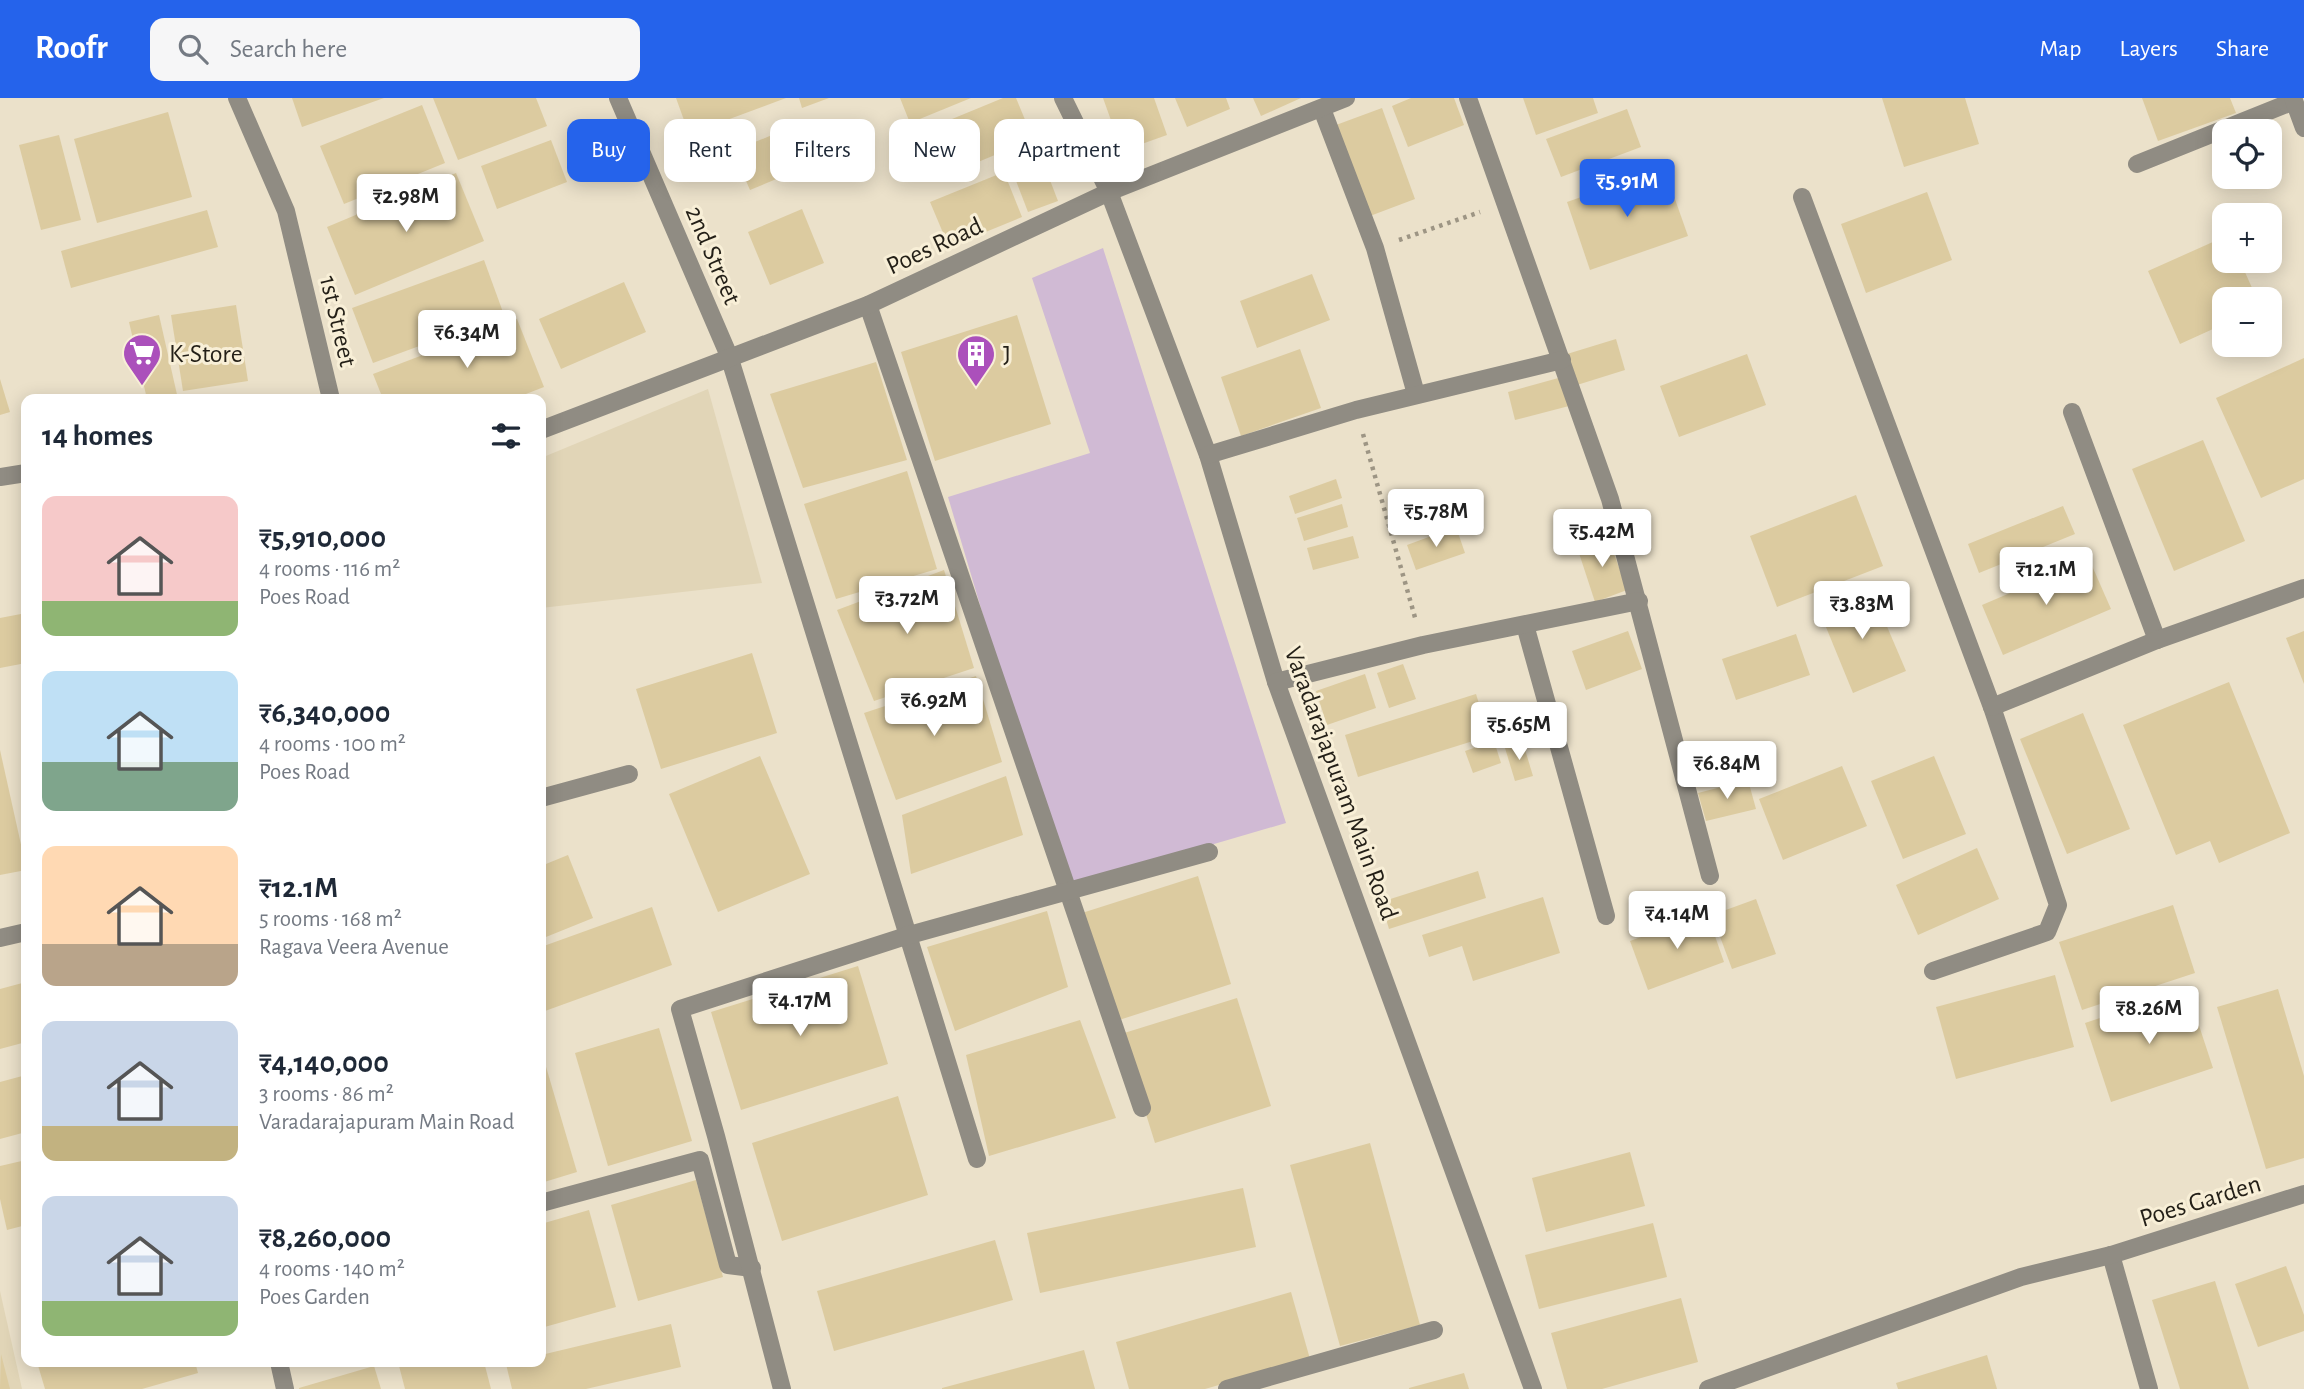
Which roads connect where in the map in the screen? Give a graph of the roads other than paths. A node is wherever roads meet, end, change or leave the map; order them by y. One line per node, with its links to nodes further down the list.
1 (237, 98): 15 (street, 1st Street)
2 (618, 98): 13 (street, 2nd Street)
3 (1063, 98): 10 (street, Varadarajapuram Main Road)
4 (1346, 98): 7 (street, Poes Road)
5 (1468, 98): 14 (street)
6 (2293, 100): 8 (street); 9 (street)
7 (1322, 109): 10 (street, Poes Road); 16 (street)
8 (2304, 128)
9 (2137, 164)
10 (1109, 192): 12 (street, Poes Road); 19 (street, Varadarajapuram Main Road)
11 (1802, 197): 27 (street)
12 (868, 305): 13 (street, Poes Road); 32 (street)
13 (729, 356): 18 (street, Poes Road); 35 (street, 2nd Street)
14 (1562, 360): 16 (street); 23 (street)
15 (330, 394)
16 (1416, 394): 19 (street)
17 (2072, 412): 25 (street)
18 (546, 428)
19 (1208, 455): 26 (street, Varadarajapuram Main Road)
20 (21, 474): 21 (street)
21 (0, 477)
22 (2304, 588): 25 (street)
23 (1639, 601): 24 (street); 31 (street)
24 (1525, 625): 26 (street); 33 (street)
25 (2157, 640): 27 (street)
26 (1276, 682): 49 (street, Varadarajapuram Main Road)
27 (1992, 707): 37 (street)
28 (629, 774): 29 (street)
29 (546, 797)
30 (1209, 852): 32 (street)
31 (1710, 876)
32 (1069, 890): 35 (street); 38 (street)
33 (1606, 916)
34 (21, 933): 36 (street)
35 (906, 936): 39 (street, 2nd Street); 43 (street)
36 (0, 938)
37 (1934, 971)
38 (1142, 1108)
39 (977, 1159)
40 (2304, 1195): 42 (street, Poes Garden)
41 (546, 1202): 43 (street)
42 (2111, 1255): 50 (street, Poes Garden); 51 (street)
43 (752, 1268): 47 (street)
44 (1434, 1330): 48 (street)
45 (280, 1367): 46 (street)
46 (285, 1389)
47 (782, 1389)
48 (1227, 1389)
49 (1533, 1389)
50 (1708, 1389)
51 (2149, 1389)

